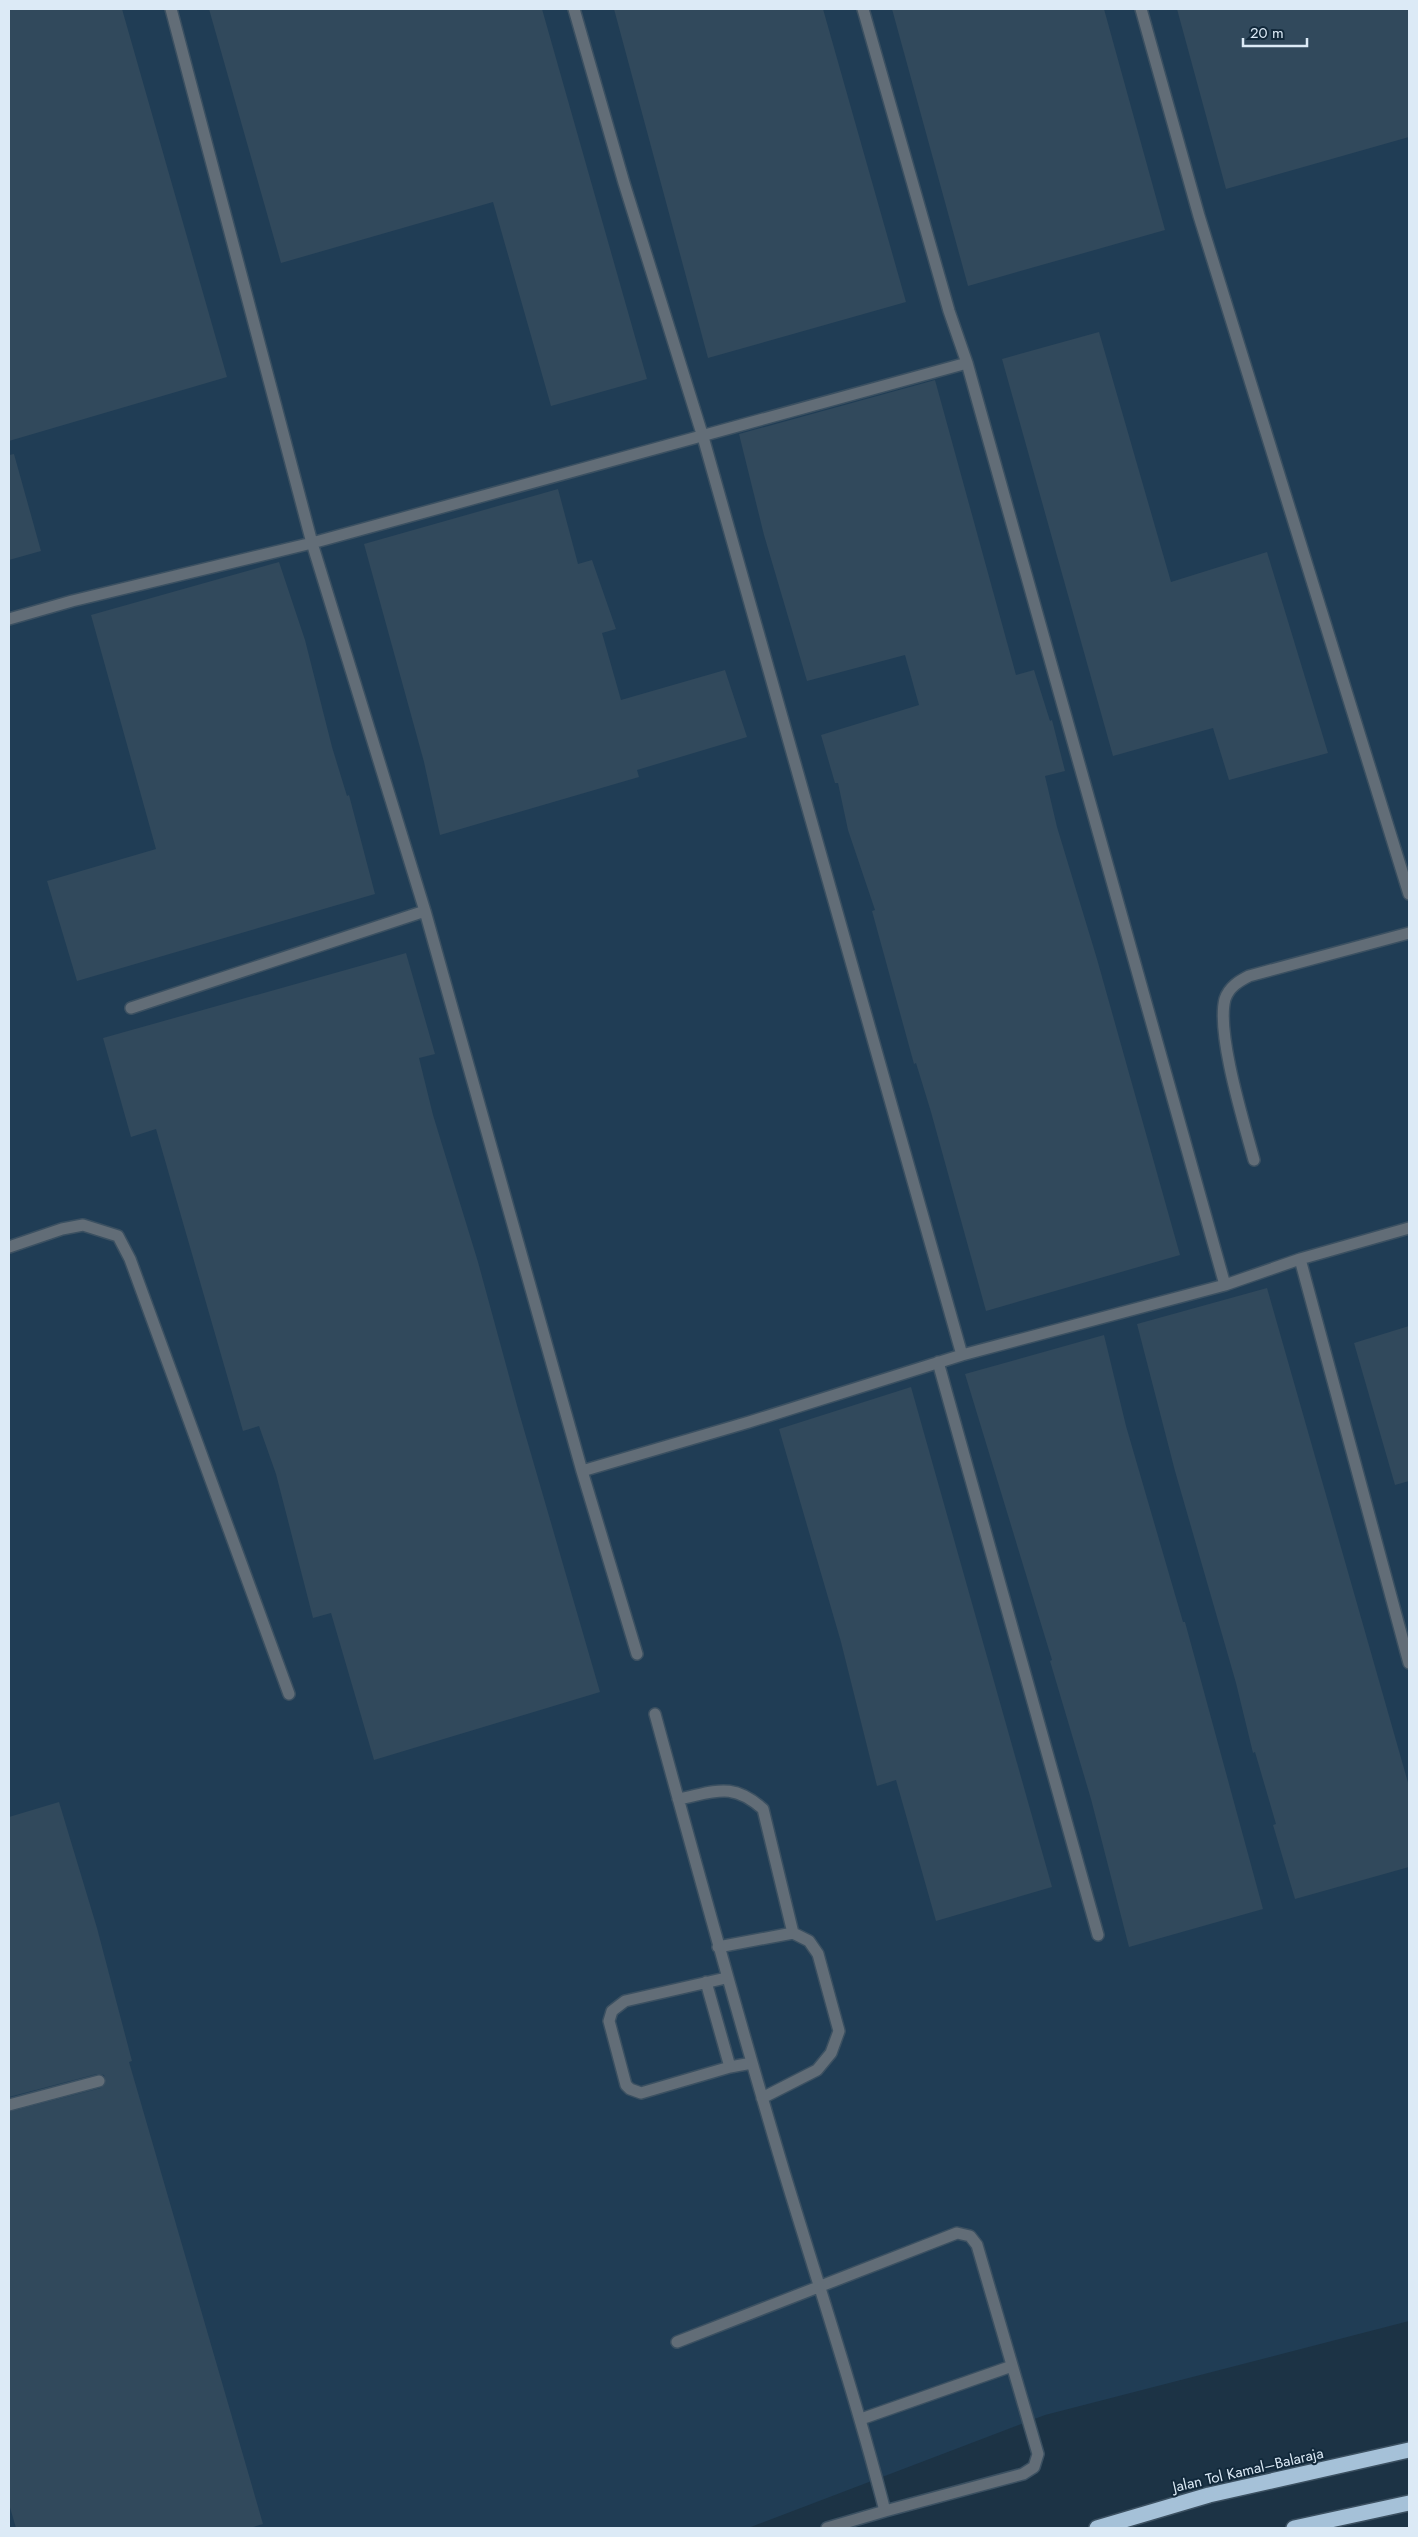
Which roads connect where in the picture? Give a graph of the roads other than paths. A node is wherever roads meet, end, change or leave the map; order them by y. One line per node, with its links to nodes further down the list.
1 (171, 9): 7 (lane)
2 (574, 9): 6 (lane)
3 (864, 9): 5 (lane)
4 (1141, 9): 9 (lane)
5 (967, 363): 6 (lane); 17 (lane)
6 (703, 437): 7 (lane); 18 (lane)
7 (312, 543): 8 (lane); 10 (lane)
8 (9, 619)
9 (1409, 894)
10 (425, 910): 12 (lane); 20 (lane)
11 (1409, 933): 13 (lane)
12 (131, 1008)
13 (1254, 1160)
14 (1409, 1228): 16 (lane)
15 (9, 1246): 23 (lane)
16 (1300, 1259): 17 (lane); 22 (lane)
17 (1225, 1285): 18 (lane)
18 (962, 1355): 19 (lane)
19 (938, 1362): 20 (lane); 27 (lane)
20 (582, 1471): 21 (lane)
21 (637, 1654)
22 (1409, 1663)
23 (288, 1694)
24 (655, 1714): 25 (lane)
25 (678, 1800): 26 (lane); 28 (lane)
26 (793, 1933): 28 (lane); 34 (lane)
27 (1098, 1935)
28 (718, 1946): 29 (lane)
29 (726, 1978): 30 (lane); 31 (lane)
30 (706, 1982): 32 (lane); 32 (lane)
31 (752, 2063): 32 (lane); 34 (lane)
32 (730, 2067)
33 (99, 2081): 35 (lane)
34 (762, 2098): 36 (lane)
35 (9, 2105)
36 (820, 2287): 37 (lane); 38 (lane); 39 (lane)
37 (677, 2342)
38 (1012, 2366): 39 (lane); 42 (lane)
39 (861, 2419): 42 (lane)
40 (1409, 2450): 44 (highway, Jalan Tol Kamal–Balaraja)
41 (1409, 2503): 45 (highway)
42 (885, 2511): 43 (lane)
43 (827, 2528)
44 (1097, 2528)
45 (1294, 2528)

